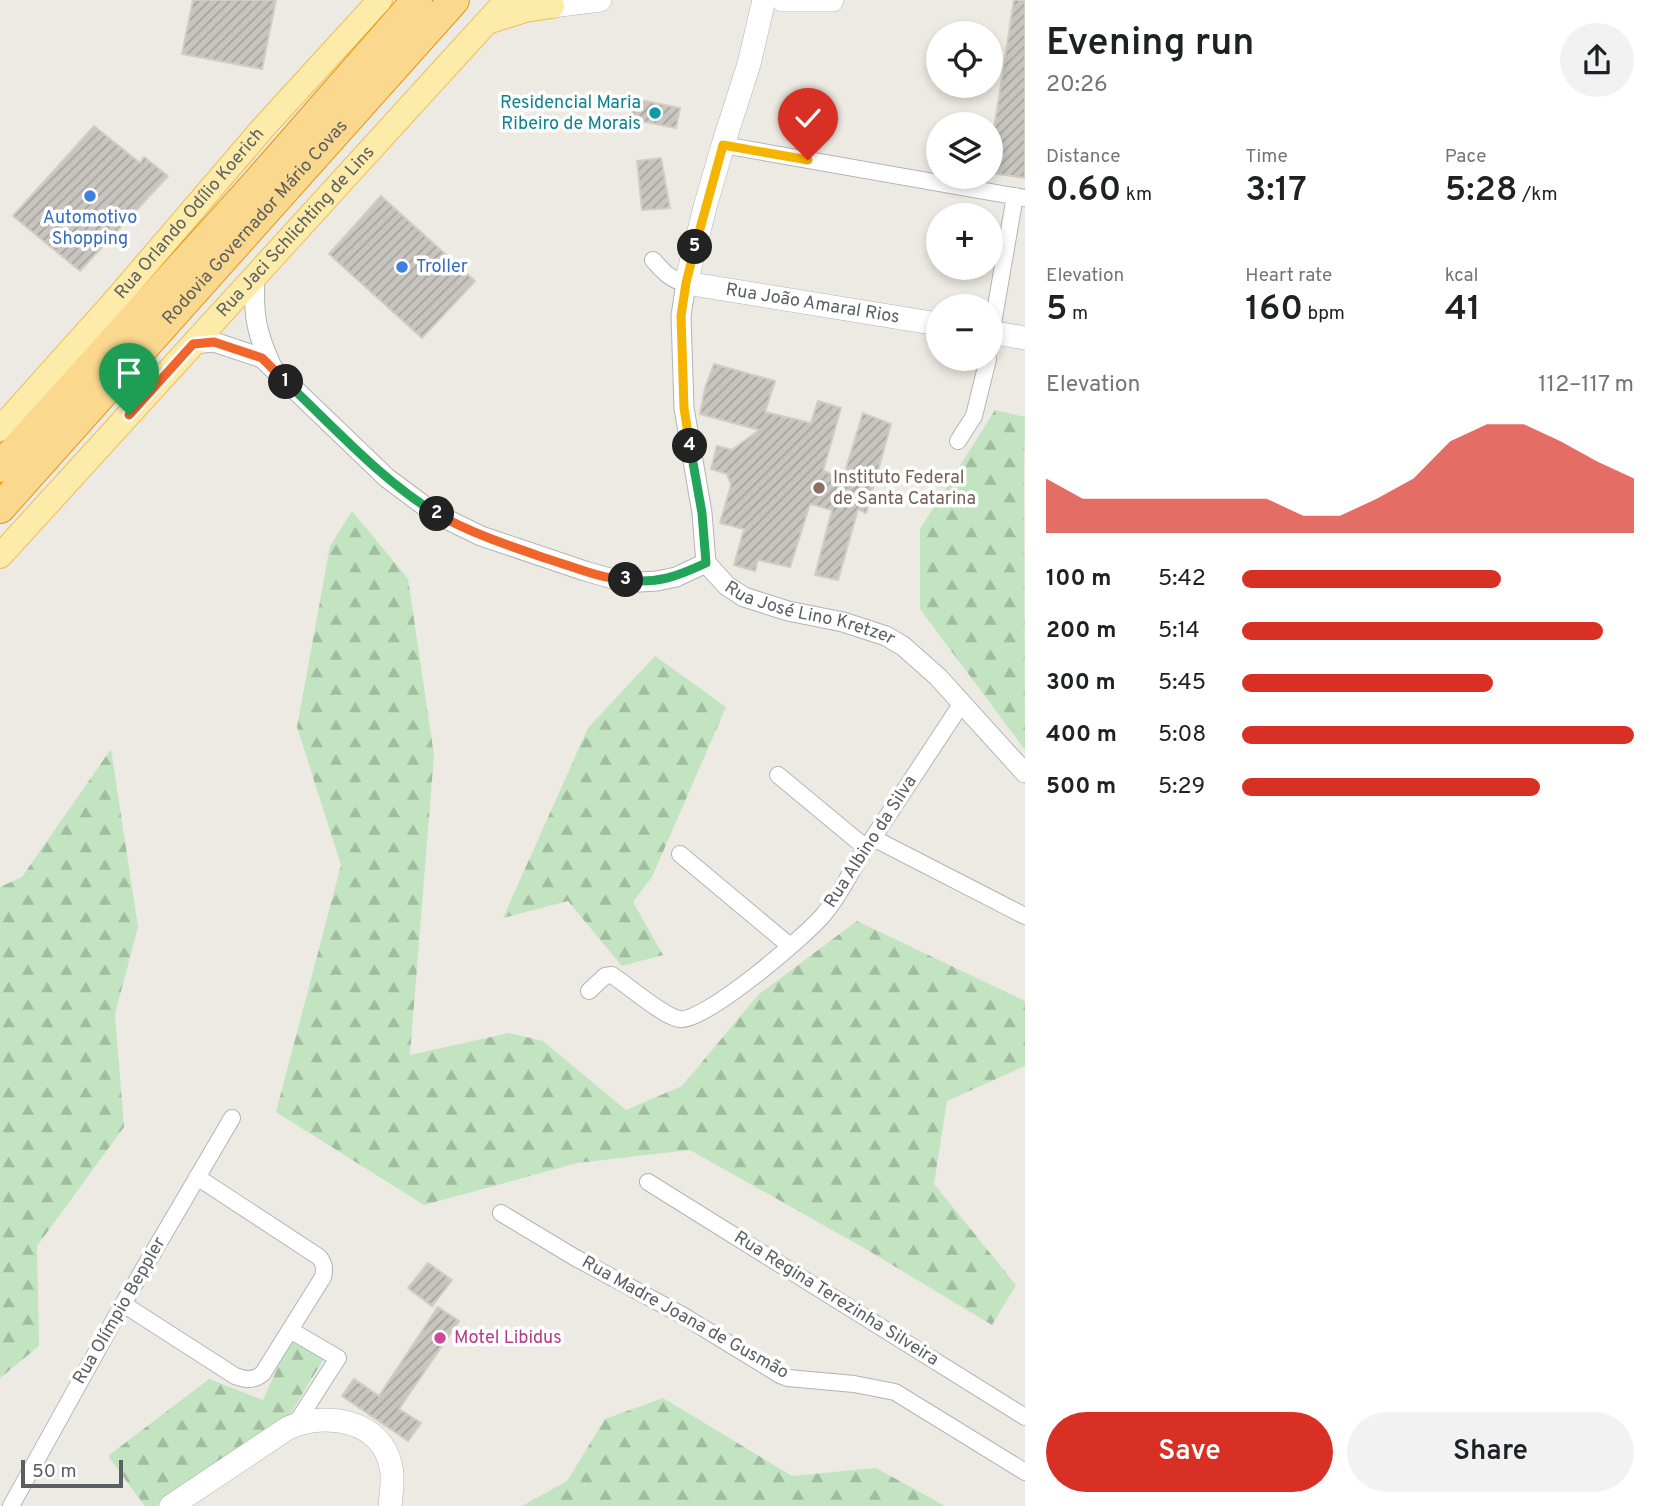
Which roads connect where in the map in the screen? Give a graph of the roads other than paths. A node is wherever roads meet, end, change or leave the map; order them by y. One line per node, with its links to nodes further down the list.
1 (380, 0): 24 (main road, Rua Orlando Odílio Koerich)
2 (417, 0): 26 (highway, Rodovia Governador Mário Covas)
3 (454, 0): 27 (highway, Rodovia Governador Mário Covas)
4 (507, 0): 11 (main road, Rua Jaci Schlichting de Lins)
5 (526, 0): 10 (main road)
6 (600, 0): 10 (main road)
7 (764, 0): 12 (main road)
8 (783, 0): 9 (main road)
9 (832, 0)
10 (552, 6): 11 (main road)
11 (486, 23): 15 (main road, Rua Jaci Schlichting de Lins)
12 (723, 145): 13 (street); 16 (main road)
13 (1020, 197): 17 (street)
14 (653, 260): 16 (street)
15 (255, 276): 21 (main road, Rua Jaci Schlichting de Lins); 22 (street)
16 (686, 283): 18 (main road, Rua João Amaral Rios); 29 (street)
17 (1000, 294)
18 (926, 322)
19 (1003, 336): 20 (main road)
20 (1025, 338)
21 (193, 344): 22 (street); 28 (main road, Rua Jaci Schlichting de Lins)
22 (272, 368): 29 (street)
23 (985, 371): 25 (street)
24 (0, 429)
25 (958, 441)
26 (0, 467)
27 (0, 508)
28 (0, 556)
29 (706, 563): 30 (street, Rua José Lino Kretzer)
30 (962, 703): 31 (street, Rua José Lino Kretzer); 33 (street, Rua Albino da Silva)
31 (1025, 773)
32 (778, 775): 33 (street)
33 (869, 843): 35 (street); 36 (street, Rua Albino da Silva)
34 (680, 855): 36 (street)
35 (1025, 916)
36 (790, 946): 37 (street, Rua Albino da Silva)
37 (589, 991)
38 (232, 1118): 39 (street, Rua Olímpio Beppler)
39 (197, 1177): 42 (street, Rua Olímpio Beppler); 43 (street)
40 (648, 1182): 44 (street, Rua Regina Terezinha Silveira)
41 (501, 1213): 46 (street, Rua Madre Joana de Gusmão)
42 (122, 1304): 43 (street); 47 (street, Rua Olímpio Beppler)
43 (290, 1330): 45 (street)
44 (1025, 1417)
45 (295, 1425): 48 (main road); 49 (main road)
46 (1025, 1472)
47 (11, 1506)
48 (171, 1506)
49 (390, 1506)

